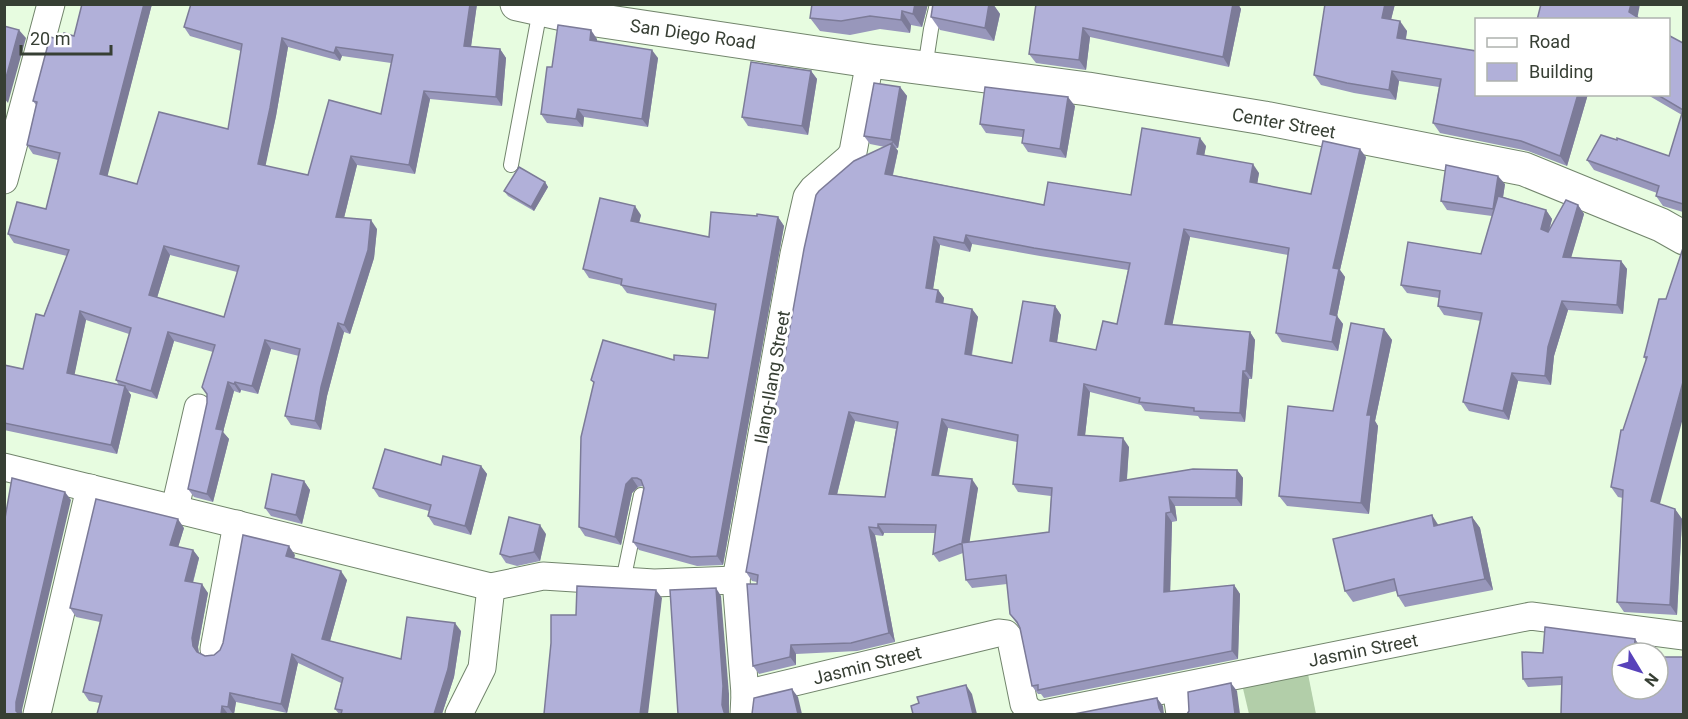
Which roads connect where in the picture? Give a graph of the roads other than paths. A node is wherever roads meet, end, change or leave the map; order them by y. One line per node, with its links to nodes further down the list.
1 (51, 4): 7 (street)
2 (937, 4): 5 (lane)
3 (529, 7): 4 (street, San Diego Road); 6 (lane)
4 (870, 61): 5 (street, Center Street); 16 (street, Ilang-Ilang Street)
5 (925, 68): 8 (street, Center Street)
6 (512, 165)
7 (4, 180)
8 (1683, 238)
9 (198, 408): 13 (street)
10 (4, 467): 11 (street)
11 (90, 488): 13 (street); 22 (street)
12 (641, 495): 15 (lane)
13 (175, 508): 14 (street)
14 (237, 524): 17 (street); 19 (street)
15 (623, 580): 16 (street); 17 (street)
16 (736, 580): 21 (street, Ilang-Ilang Street)
17 (491, 587): 23 (street)
18 (1683, 636): 20 (street, Jasmin Street)
19 (214, 649)
20 (1176, 688): 25 (street, Jasmin Street); 26 (street)
21 (744, 704): 24 (street, Jasmin Street)
22 (37, 714)
23 (459, 714)
24 (1037, 714)
25 (1044, 714)
26 (1180, 714)

